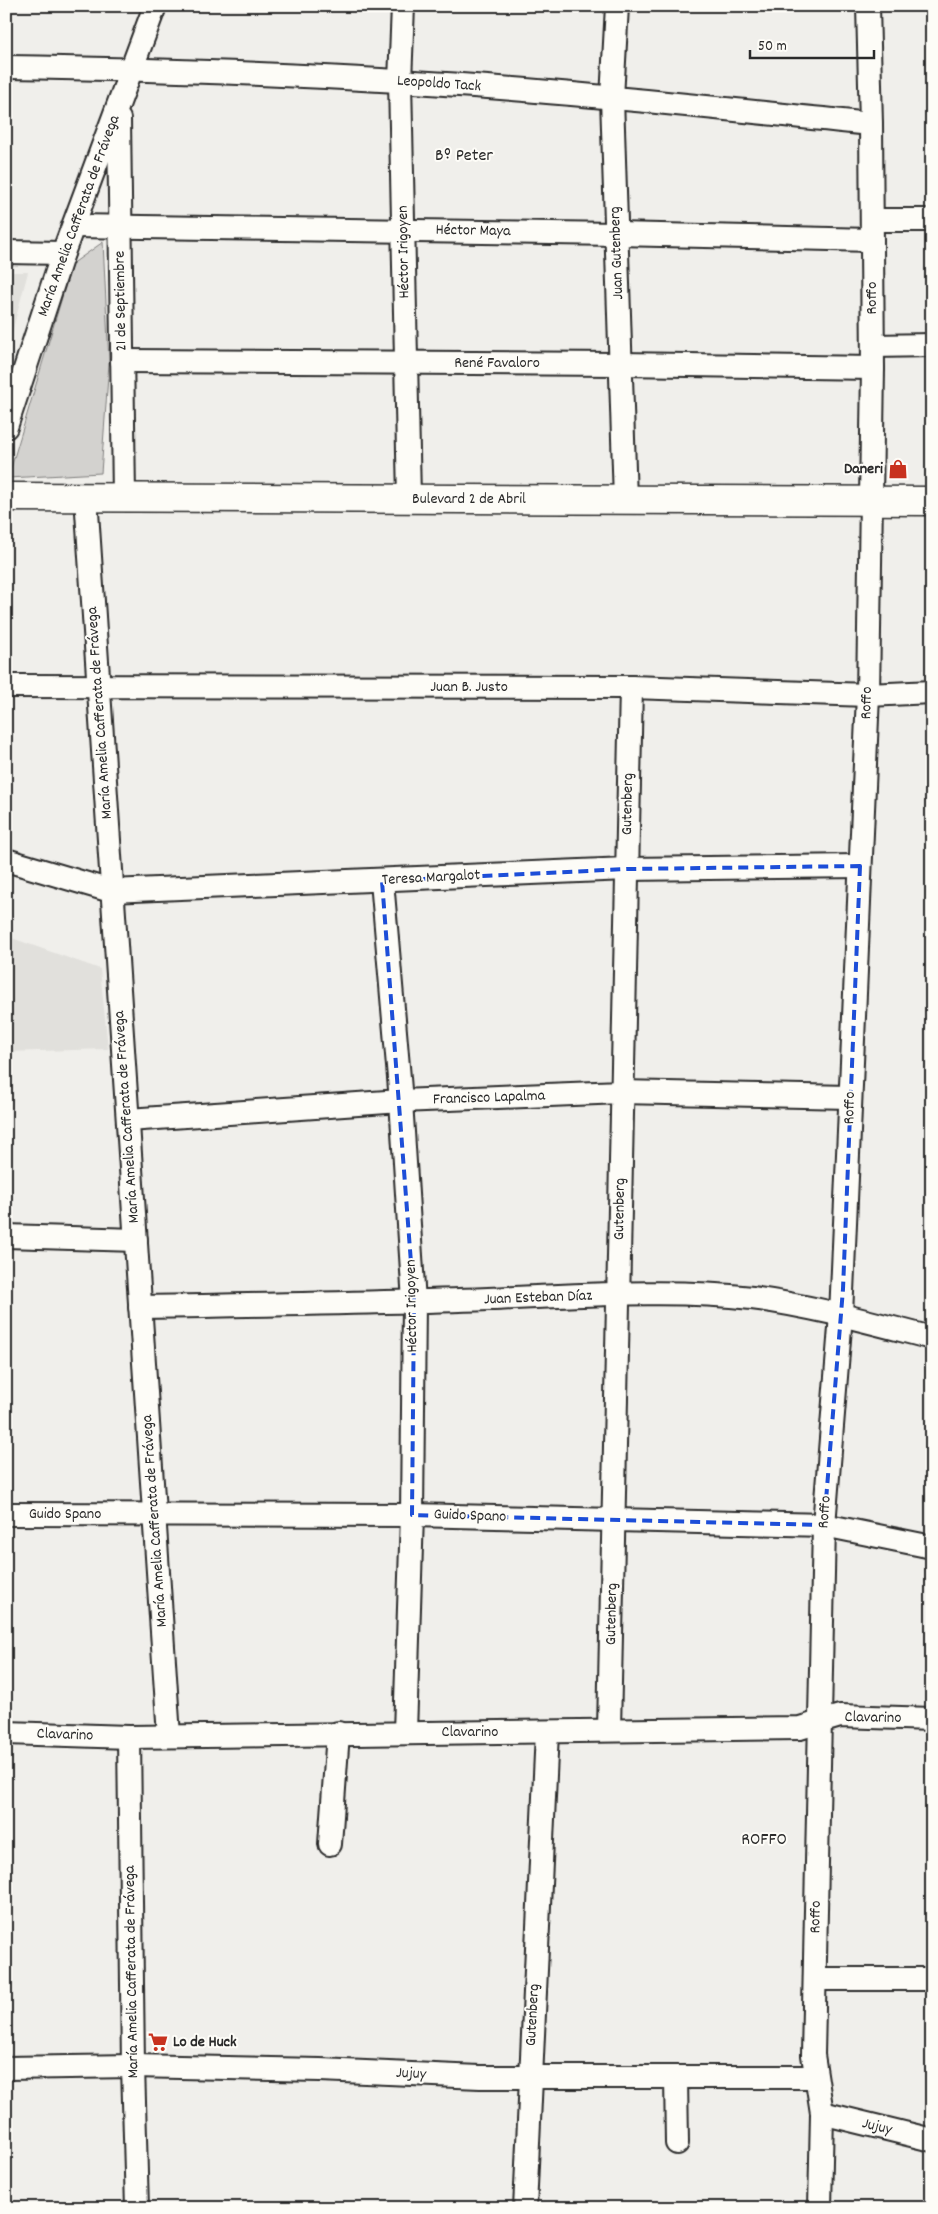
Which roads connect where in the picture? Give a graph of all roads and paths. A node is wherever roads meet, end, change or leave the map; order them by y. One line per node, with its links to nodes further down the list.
1 (155, 6): 6 (street, María Amelia Cafferata de Frávega)
2 (403, 6): 7 (street, Héctor Irigoyen)
3 (617, 6): 8 (street, Juan Gutenberg)
4 (868, 6): 10 (street, Roffo)
5 (6, 67): 6 (street, Leopoldo Tack)
6 (132, 69): 7 (street, Leopoldo Tack); 9 (street, María Amelia Cafferata de Frávega)
7 (400, 81): 8 (street, Leopoldo Tack); 14 (street, Héctor Irigoyen)
8 (612, 98): 10 (street, Leopoldo Tack); 16 (street, Juan Gutenberg)
9 (120, 104): 12 (street, María Amelia Cafferata de Frávega); 13 (street, 21 de Septiembre)
10 (871, 124): 15 (street, Roffo)
11 (932, 220): 15 (street, Héctor Maya)
12 (74, 226): 13 (street, Héctor Maya); 18 (street, María Amelia Cafferata de Frávega)
13 (119, 226): 14 (street, Héctor Maya); 21 (street, 21 de Septiembre)
14 (403, 230): 16 (street, Héctor Maya); 22 (street, Héctor Irigoyen)
15 (872, 230): 16 (street, Héctor Maya); 20 (street, Roffo)
16 (617, 234): 23 (street, Juan Gutenberg)
17 (6, 252): 18 (street)
18 (63, 253): 25 (street, María Amelia Cafferata de Frávega)
19 (932, 345): 20 (street)
20 (872, 346): 24 (street, Roffo)
21 (122, 361): 22 (street, René Favaloro); 28 (street, 21 de Septiembre)
22 (406, 362): 23 (street, René Favaloro); 29 (street, Héctor Irigoyen)
23 (621, 364): 24 (street, René Favaloro); 30 (street, Juan Gutenberg)
24 (873, 368): 31 (street, Roffo)
25 (6, 427)
26 (6, 497): 27 (main road, Bulevard 2 de Abril)
27 (86, 497): 28 (main road, Bulevard 2 de Abril); 33 (street, María Amelia Cafferata de Frávega)
28 (124, 498): 29 (main road, Bulevard 2 de Abril)
29 (409, 498): 30 (main road, Bulevard 2 de Abril)
30 (625, 500): 31 (main road, Bulevard 2 de Abril)
31 (871, 500): 32 (main road, Bulevard 2 de Abril); 37 (street, Roffo)
32 (932, 501)
33 (98, 685): 34 (street, Juan B. Justo); 35 (street, Juan B. Justo); 42 (street, María Amelia Cafferata de Frávega)
34 (6, 686)
35 (631, 687): 37 (street, Juan B. Justo); 40 (street, Gutenberg)
36 (932, 692): 37 (street, Juan B. Justo)
37 (868, 694): 39 (street, Roffo)
38 (6, 860): 42 (street, Teresa Margalot)
39 (860, 866): 40 (street, Teresa Margalot); 44 (street, Roffo)
40 (627, 868): 41 (street, Teresa Margalot); 43 (street, Gutenberg)
41 (382, 880): 42 (street, Teresa Margalot); 45 (street, Héctor Irigoyen)
42 (111, 891): 46 (street, María Amelia Cafferata de Frávega)
43 (622, 1092): 44 (street, Francisco Lapalma); 45 (street, Francisco Lapalma); 49 (street, Gutenberg)
44 (850, 1097): 52 (street, Roffo)
45 (401, 1101): 46 (street, Francisco Lapalma); 50 (street, Héctor Irigoyen)
46 (128, 1120): 48 (street, María Amelia Cafferata de Frávega)
47 (6, 1236): 48 (street)
48 (136, 1240): 51 (street, María Amelia Cafferata de Frávega)
49 (618, 1295): 50 (street, Juan Esteban Díaz); 52 (street, Juan Esteban Díaz); 57 (street, Gutenberg)
50 (414, 1302): 51 (street, Juan Esteban Díaz); 56 (street, Héctor Irigoyen)
51 (140, 1307): 55 (street, María Amelia Cafferata de Frávega)
52 (842, 1315): 53 (street, Juan Esteban Díaz); 58 (street, Roffo)
53 (932, 1338)
54 (6, 1514): 55 (street, Guido Spano)
55 (154, 1515): 56 (street, Guido Spano); 67 (street, María Amelia Cafferata de Frávega)
56 (412, 1515): 57 (street, Guido Spano); 63 (street, Héctor Irigoyen)
57 (614, 1520): 58 (street, Guido Spano); 62 (street, Gutenberg)
58 (824, 1526): 59 (street, Guido Spano); 61 (street, Roffo)
59 (932, 1547)
60 (932, 1719): 61 (street, Clavarino)
61 (819, 1723): 62 (street, Clavarino); 70 (street, Roffo)
62 (609, 1730): 64 (street, Clavarino)
63 (405, 1732): 64 (street, Clavarino); 66 (street, Clavarino)
64 (547, 1732): 75 (street, Gutenberg)
65 (6, 1733): 68 (street, Clavarino)
66 (338, 1733): 67 (street, Clavarino); 69 (street)
67 (169, 1736): 68 (street, Clavarino)
68 (129, 1737): 72 (street, María Amelia Cafferata de Frávega)
69 (330, 1844)
70 (815, 1979): 71 (street); 74 (street, Roffo)
71 (932, 1979)
72 (133, 2066): 73 (street, Jujuy); 75 (street, Jujuy); 80 (street, María Amelia Cafferata de Frávega)
73 (6, 2068)
74 (815, 2076): 76 (street, Jujuy); 77 (street, Roffo)
75 (530, 2077): 76 (street, Jujuy); 81 (street, Gutenberg)
76 (676, 2077): 79 (street)
77 (822, 2113): 78 (street, Jujuy); 82 (street, Roffo)
78 (932, 2140)
79 (677, 2144)
80 (137, 2208)
81 (525, 2208)
82 (820, 2208)

